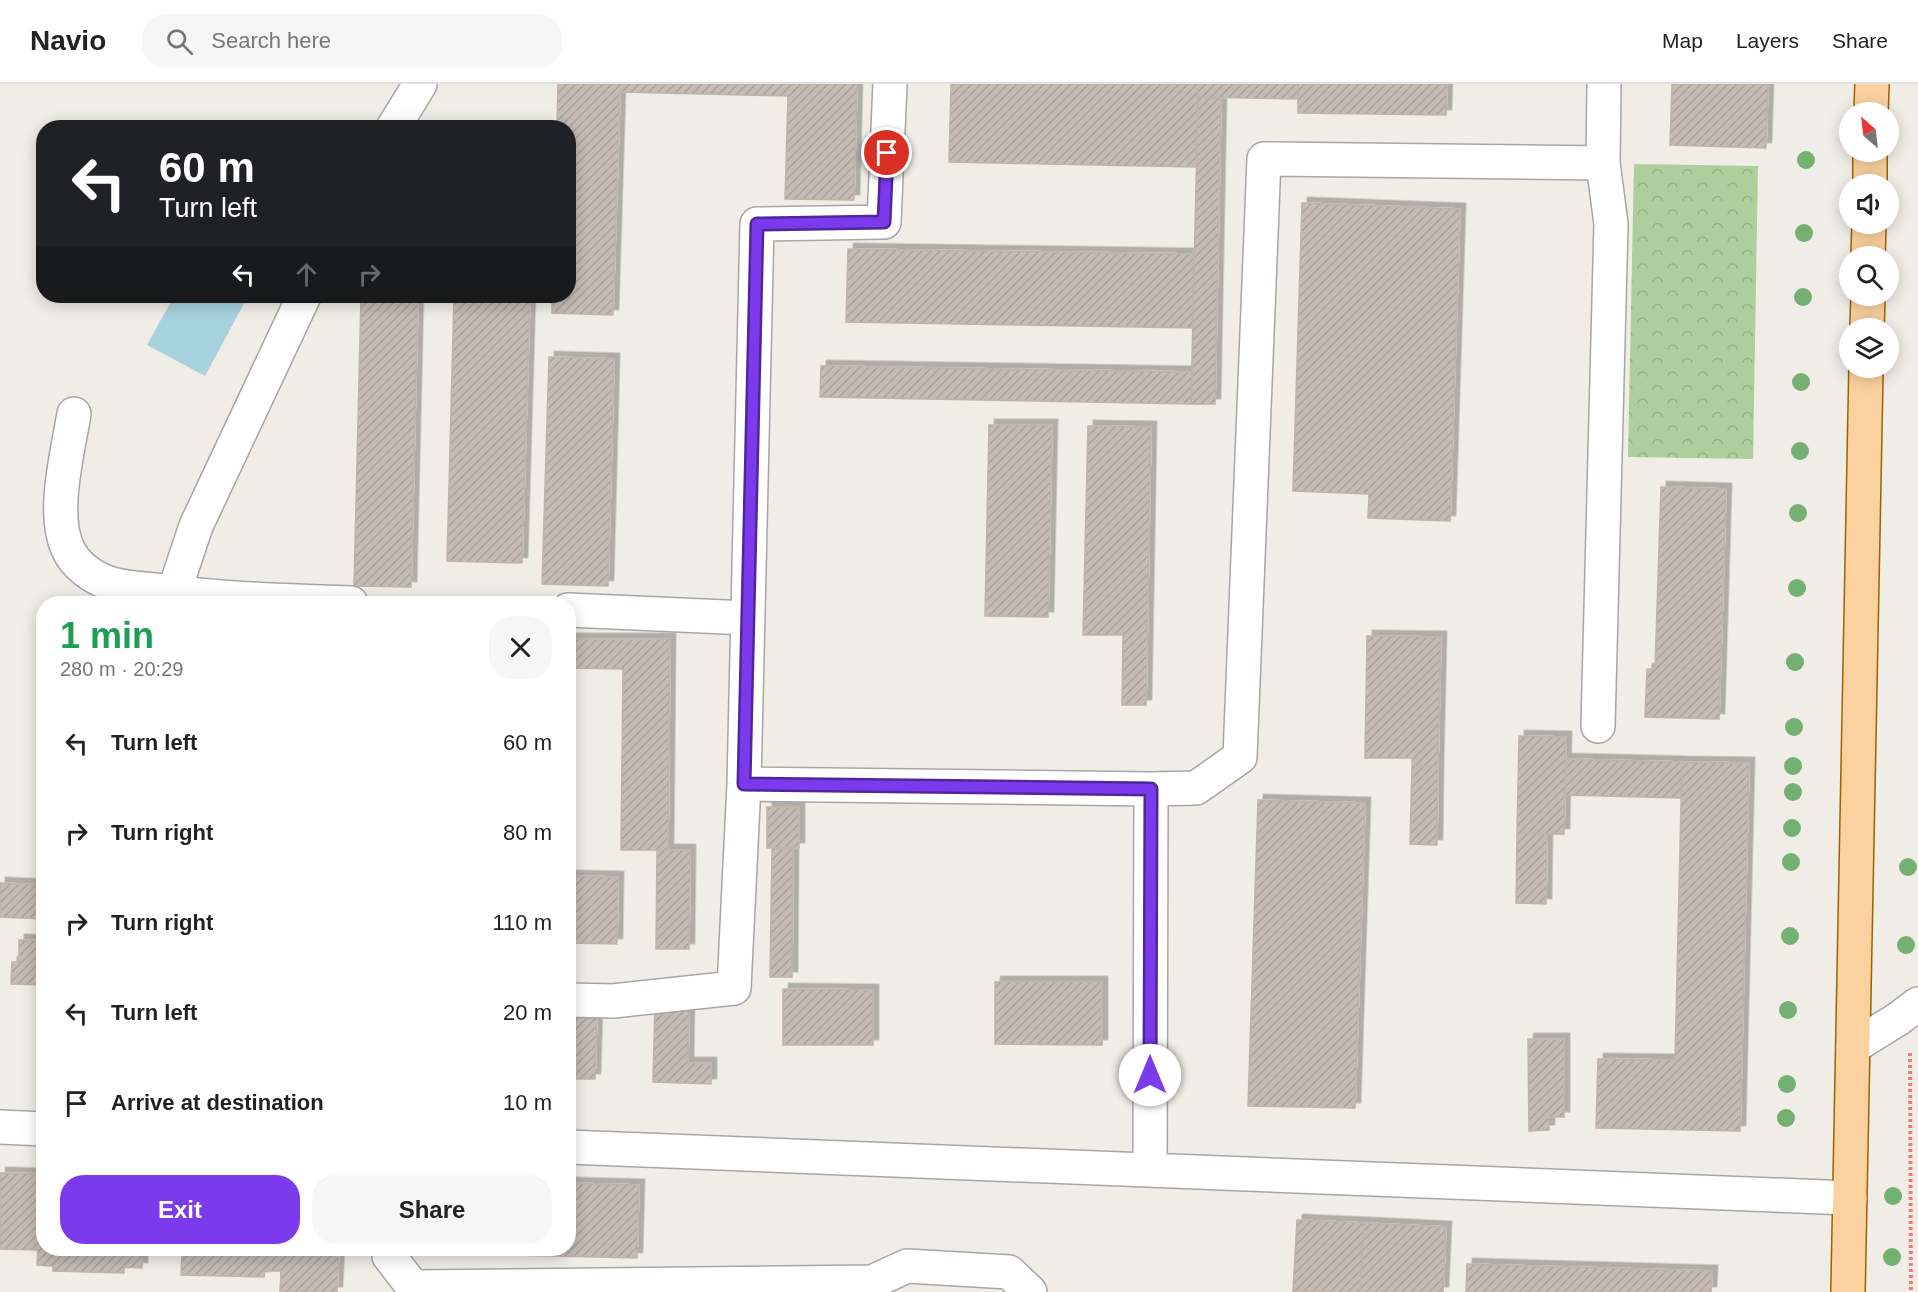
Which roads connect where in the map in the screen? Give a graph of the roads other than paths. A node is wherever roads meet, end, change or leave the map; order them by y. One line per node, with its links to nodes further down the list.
1 (420, 84): 6 (street)
2 (890, 84): 14 (street)
3 (1604, 84): 7 (street)
4 (1872, 84): 5 (main road)
5 (1871, 102)
6 (398, 120)
7 (1603, 163): 15 (street); 17 (street)
8 (301, 303): 12 (street)
9 (1866, 378): 20 (main road)
10 (74, 414): 11 (street)
11 (168, 596)
12 (173, 596)
13 (576, 610): 14 (street)
14 (748, 618): 16 (street)
15 (1598, 726)
16 (744, 784): 17 (street); 18 (street)
17 (1151, 789): 24 (street)
18 (576, 1000)
19 (1915, 1006): 20 (street)
20 (1853, 1047): 25 (main road)
21 (0, 1127): 22 (street)
22 (36, 1129)
23 (576, 1147): 24 (street)
24 (1150, 1170): 25 (street)
25 (1850, 1198): 29 (main road)
26 (389, 1256): 27 (street)
27 (413, 1290): 28 (street)
28 (1030, 1292)
29 (1848, 1292)

